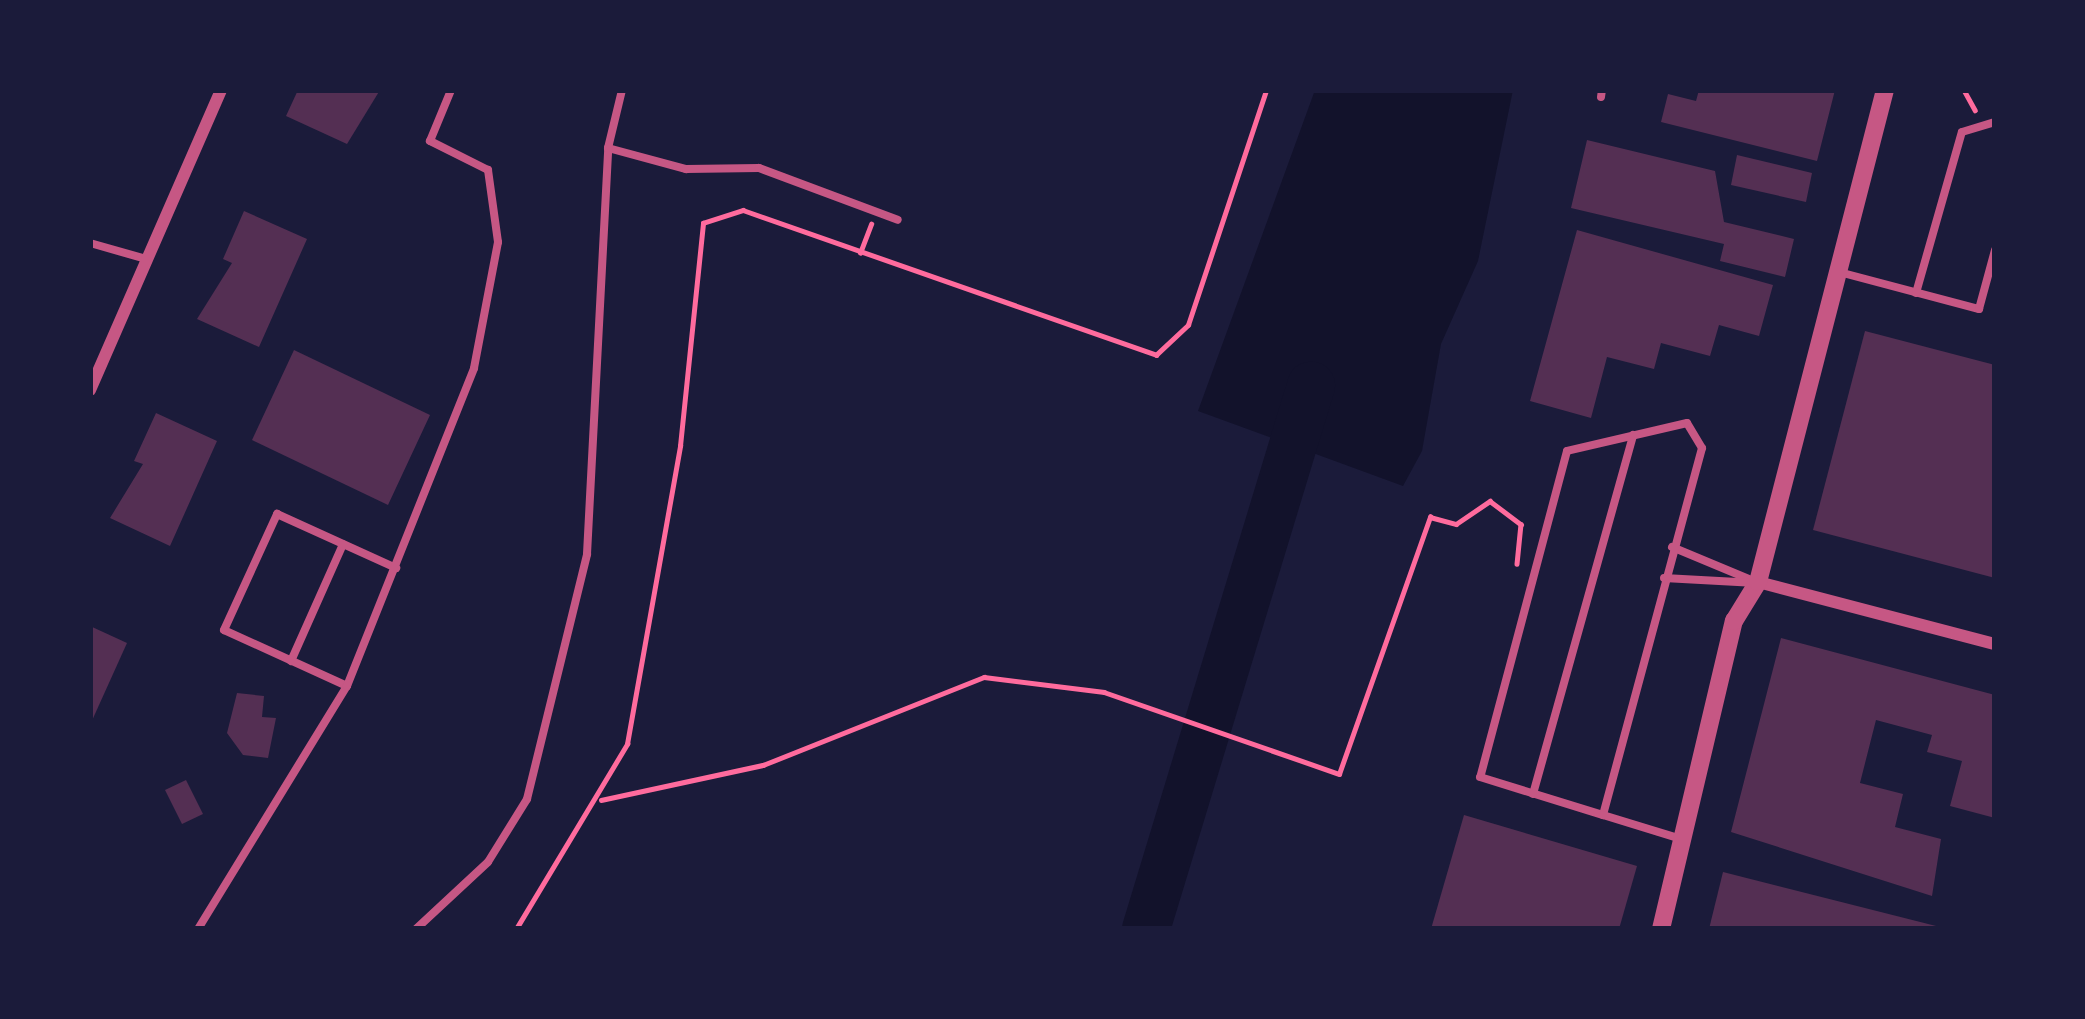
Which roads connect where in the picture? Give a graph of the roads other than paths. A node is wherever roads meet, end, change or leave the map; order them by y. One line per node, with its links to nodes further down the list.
1 (221, 90): 10 (street)
2 (451, 90): 17 (lane)
3 (622, 90): 6 (lane)
4 (1885, 90): 11 (street)
5 (1995, 122): 12 (lane)
6 (608, 148): 7 (lane); 27 (lane)
7 (898, 220)
8 (90, 243): 10 (lane)
9 (1995, 250): 12 (lane)
10 (148, 260): 13 (street)
11 (1838, 272): 12 (lane); 19 (street)
12 (1916, 292)
13 (90, 390)
14 (1633, 433): 16 (lane); 23 (lane); 23 (lane)
15 (343, 544): 17 (lane); 21 (lane); 21 (lane)
16 (1672, 547): 18 (lane); 19 (lane)
17 (396, 568): 22 (lane)
18 (1664, 578): 19 (lane); 24 (lane)
19 (1757, 582): 20 (street); 25 (street)
20 (1995, 644)
21 (291, 661): 22 (lane)
22 (347, 686): 26 (lane)
23 (1533, 794): 24 (lane)
24 (1603, 815): 25 (lane)
25 (1686, 840): 28 (street)
26 (198, 929)
27 (416, 929)
28 (1661, 929)

